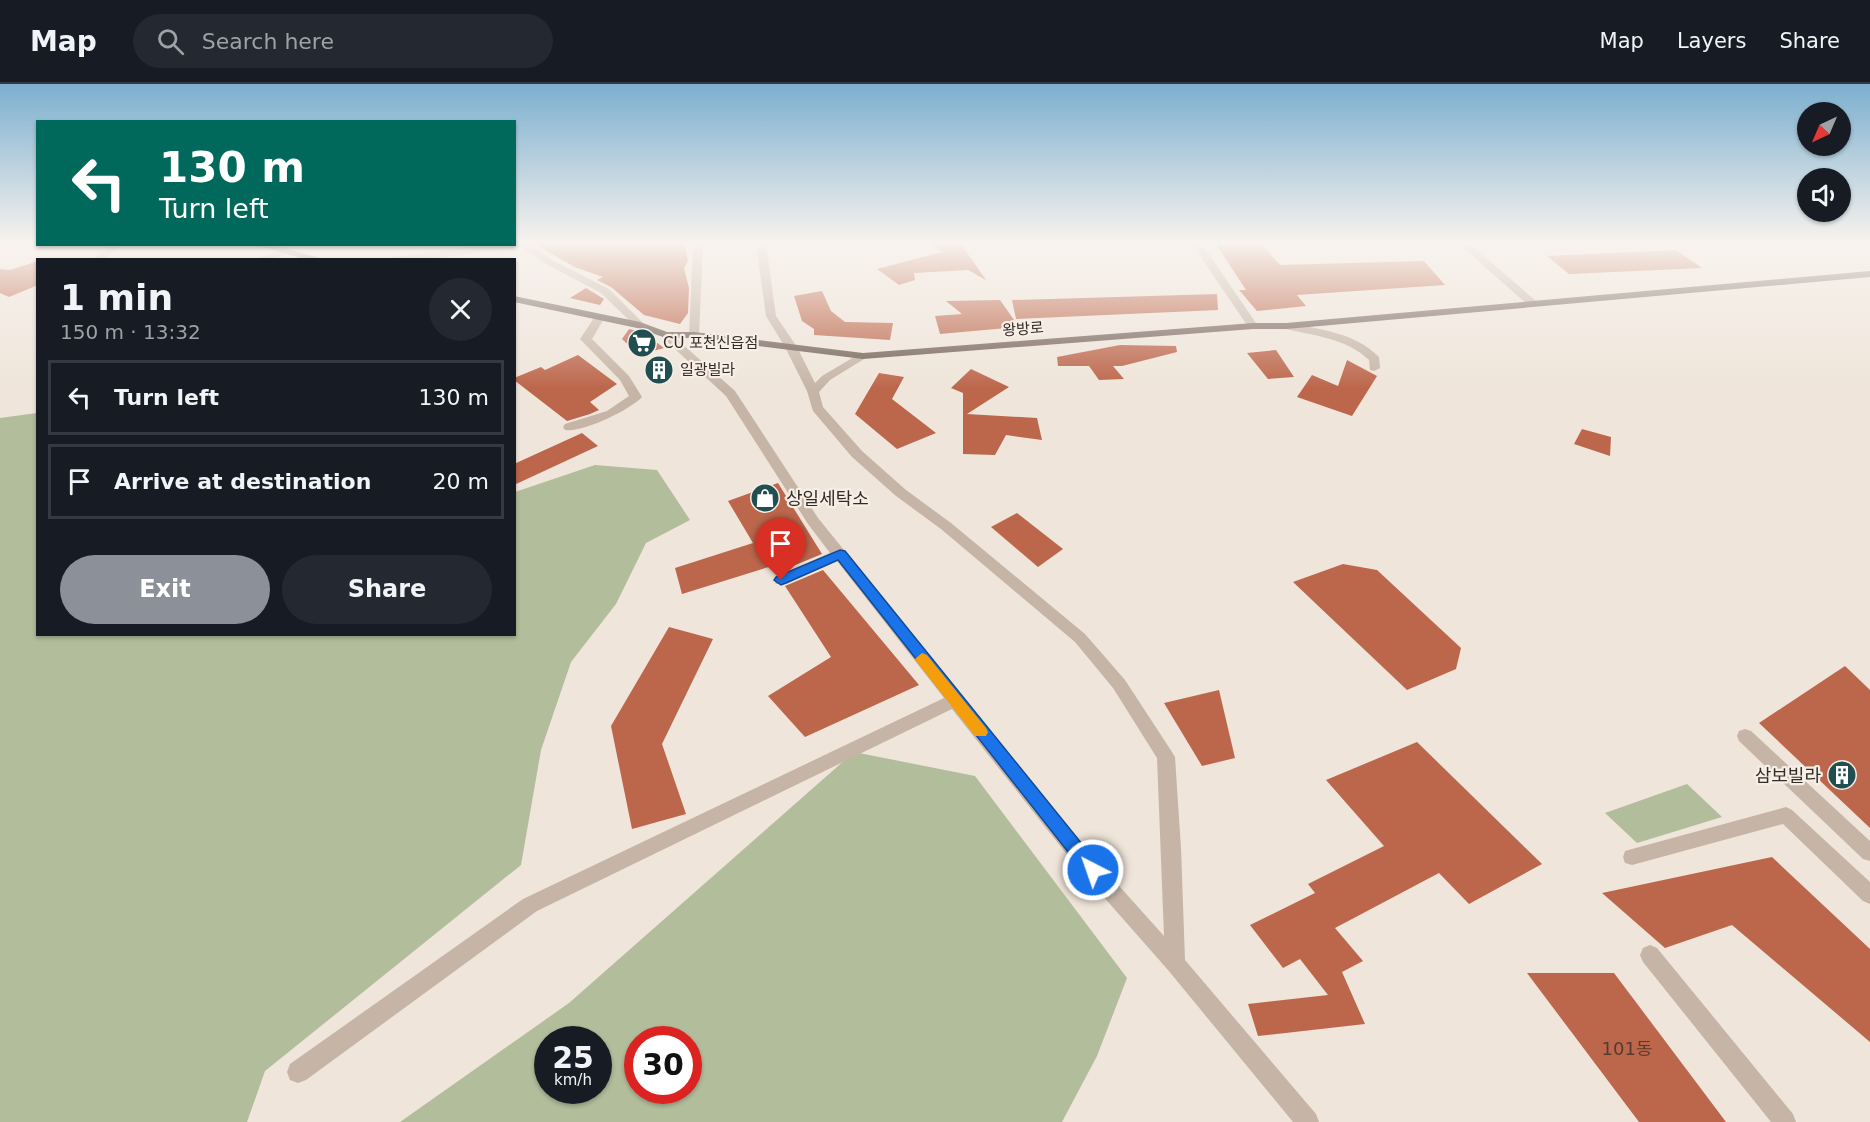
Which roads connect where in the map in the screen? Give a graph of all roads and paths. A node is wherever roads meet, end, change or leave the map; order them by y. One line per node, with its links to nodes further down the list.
1 (606, 292): 10 (street)
2 (696, 292): 14 (street)
3 (768, 292): 15 (street)
4 (1230, 292): 11 (street)
5 (1520, 292): 8 (street)
6 (1655, 292): 8 (main road, 왕방로)
7 (516, 298): 9 (main road)
8 (1532, 303): 12 (main road, 왕방로)
9 (600, 317): 10 (main road); 19 (street)
10 (639, 325): 13 (main road)
11 (1253, 326): 12 (main road, 왕방로); 16 (main road, 왕방로)
12 (1286, 326): 17 (street)
13 (666, 335): 14 (main road); 20 (street)
14 (694, 335): 15 (main road, 왕방로)
15 (790, 347): 16 (main road, 왕방로); 18 (street)
16 (863, 356): 18 (street)
17 (1374, 368)
18 (813, 392): 28 (street)
19 (569, 427)
20 (840, 554): 21 (street); 22 (street)
21 (781, 580)
22 (955, 700): 28 (street); 29 (street)
23 (1744, 736): 24 (street)
24 (1870, 853)
25 (1632, 857): 26 (street)
26 (1870, 895)
27 (1650, 955): 31 (street)
28 (1175, 963): 30 (street)
29 (297, 1072)
30 (1308, 1122)
31 (1785, 1122)

